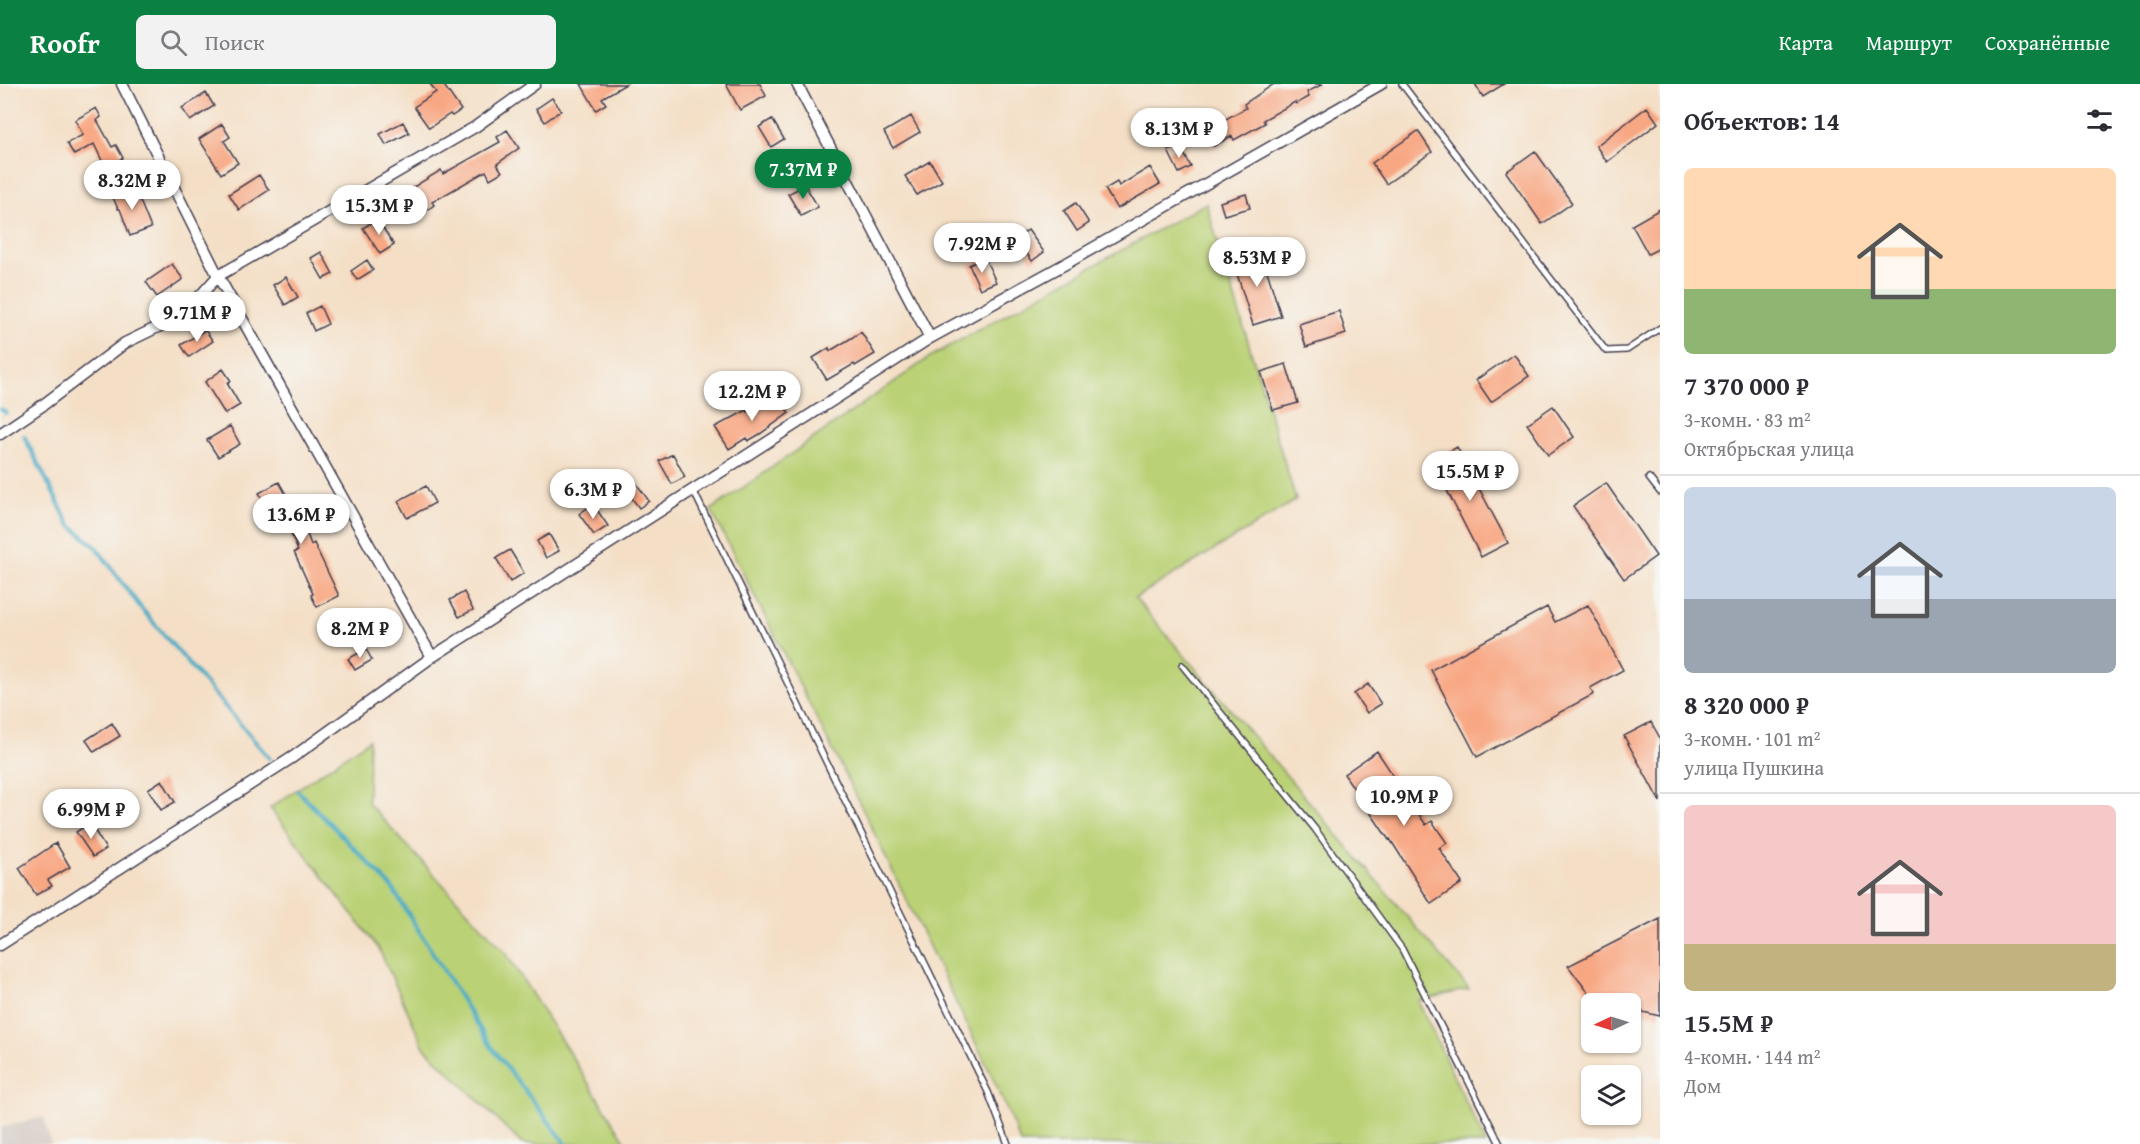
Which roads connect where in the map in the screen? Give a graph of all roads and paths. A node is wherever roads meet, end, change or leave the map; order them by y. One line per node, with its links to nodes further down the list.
1 (122, 84): 6 (street)
2 (535, 84): 6 (street)
3 (797, 84): 8 (street)
4 (1381, 84): 8 (street)
5 (1401, 84): 7 (lane)
6 (218, 276): 9 (street); 13 (street)
7 (1660, 328)
8 (930, 338): 11 (street)
9 (0, 434)
10 (1649, 478): 12 (lane)
11 (693, 490): 13 (street); 16 (lane)
12 (1660, 492)
13 (432, 657): 15 (street)
14 (1182, 665): 17 (lane)
15 (0, 945)
16 (1008, 1144)
17 (1500, 1144)

